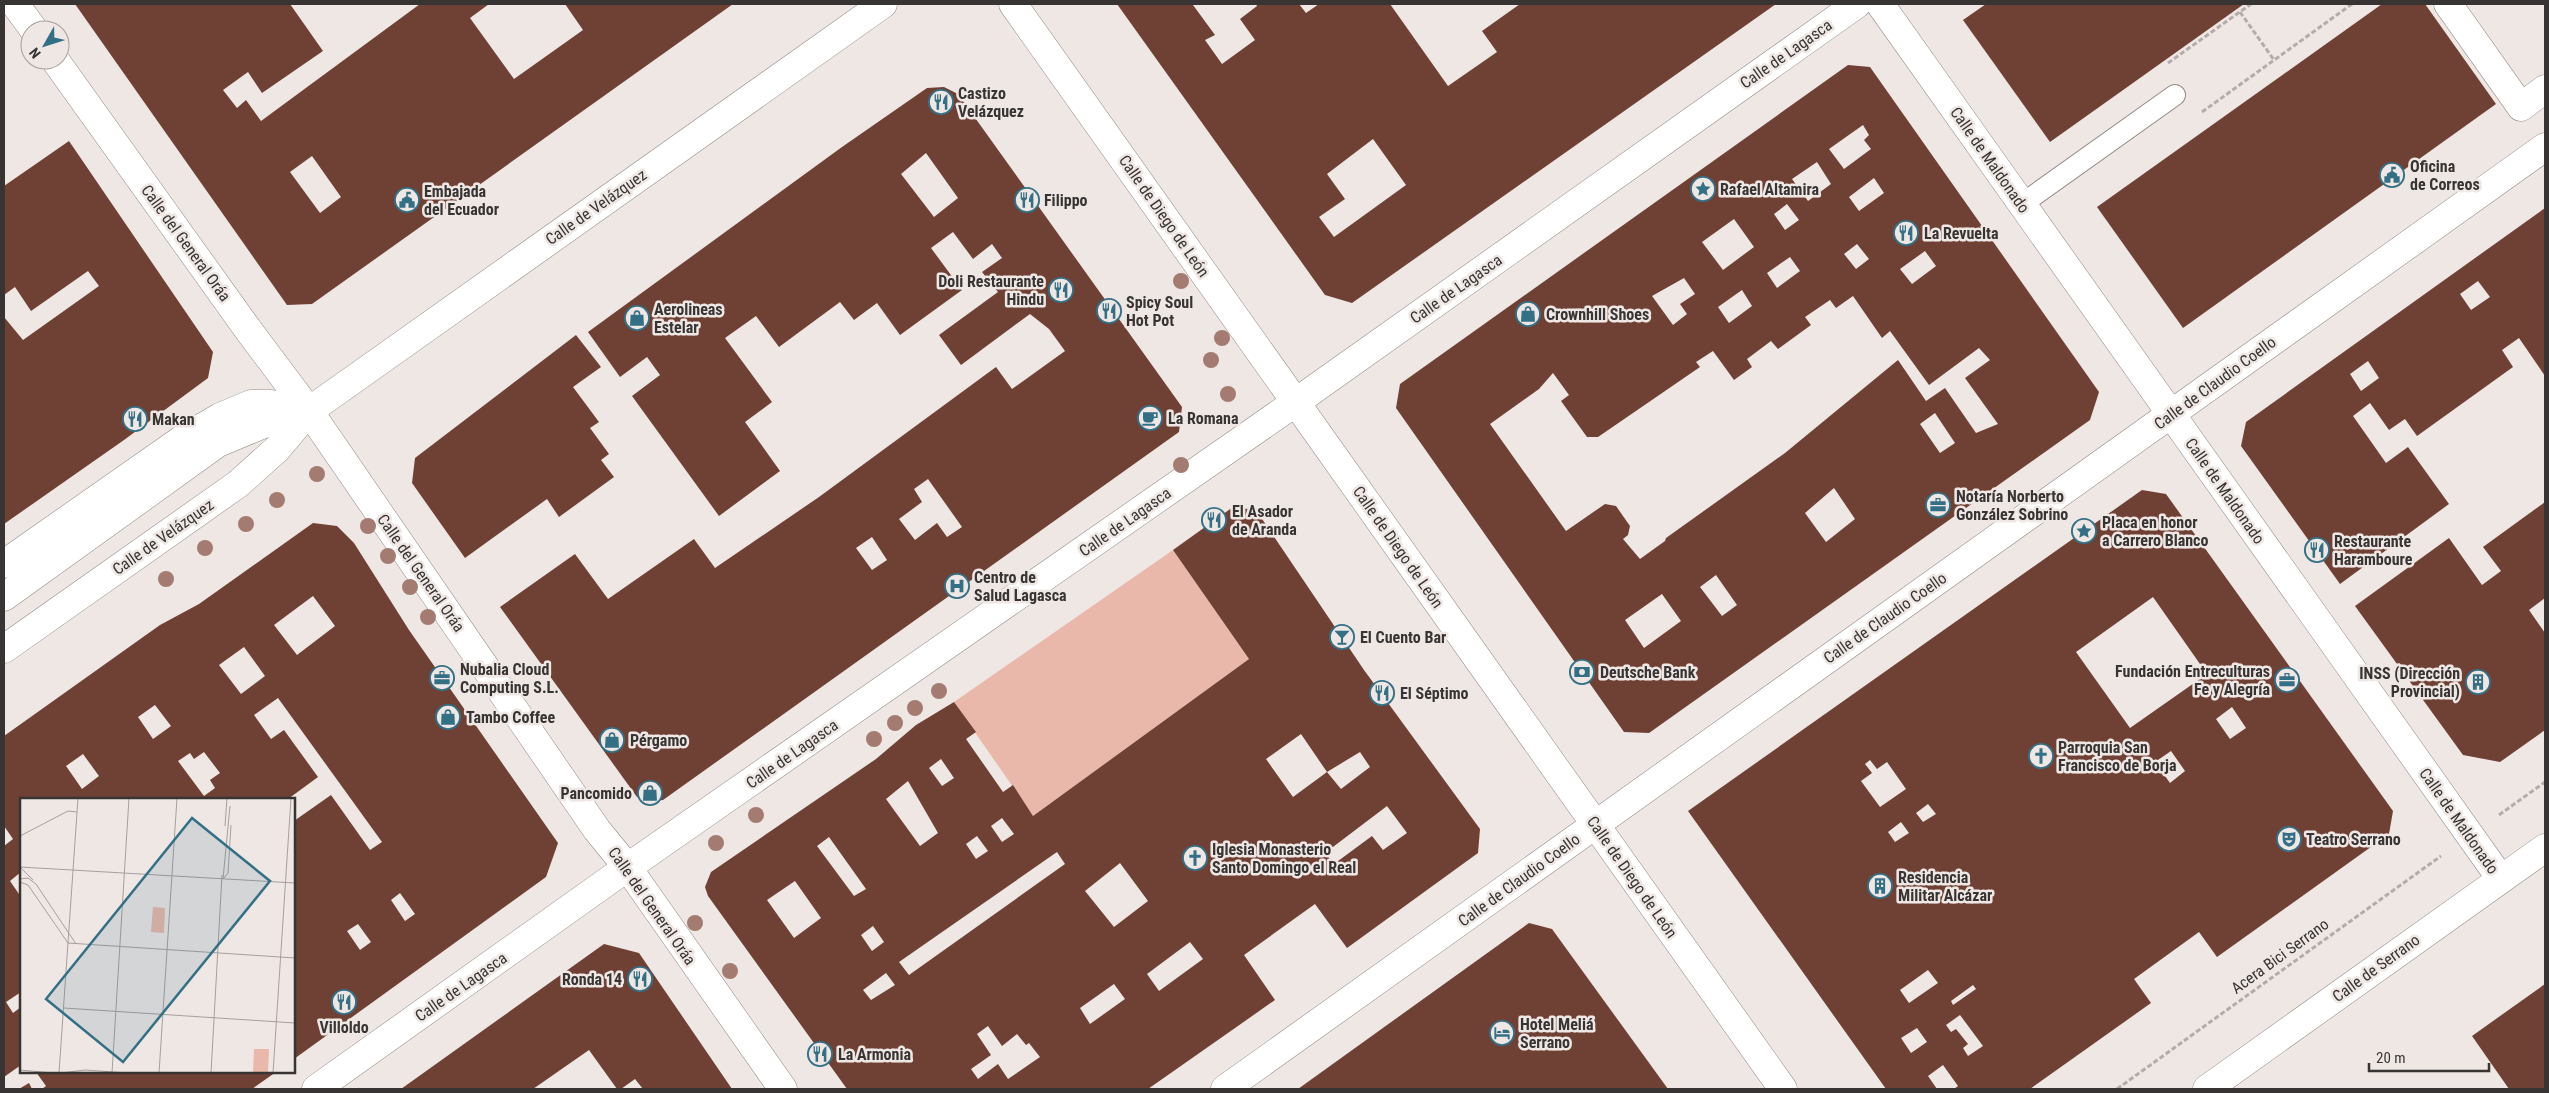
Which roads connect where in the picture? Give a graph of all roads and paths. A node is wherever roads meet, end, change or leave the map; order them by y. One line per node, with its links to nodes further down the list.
1 (15, 4): 8 (main road)
2 (883, 4): 16 (main road, Calle de Velázquez)
3 (1013, 4): 15 (main road, Calle de Diego de León)
4 (1857, 4): 15 (main road, Calle de Lagasca)
5 (1880, 4): 14 (main road, Calle de Maldonado)
6 (2448, 4): 11 (main road)
7 (2240, 12): 9 (path)
8 (27, 20)
9 (2274, 60)
10 (62, 70): 16 (main road, Calle del General Oráa)
11 (2545, 89)
12 (2175, 95): 14 (lane)
13 (2545, 148): 17 (main road, Calle de Claudio Coello)
14 (2022, 204): 17 (main road, Calle de Maldonado)
15 (1296, 402): 23 (main road, Calle de Diego de León); 26 (main road, Calle de Lagasca)
16 (309, 410): 18 (main road); 19 (main road); 20 (main road, Calle de Velázquez); 26 (main road, Calle del General Oráa)
17 (2170, 415): 23 (main road, Calle de Claudio Coello); 27 (main road, Calle de Maldonado)
18 (4, 564)
19 (4, 597)
20 (4, 649)
21 (2545, 782): 22 (path)
22 (2490, 816)
23 (1595, 825): 30 (main road, Calle de Claudio Coello); 31 (main road, Calle de Diego de León)
24 (2545, 848): 27 (main road, Calle de Serrano)
25 (2446, 852): 32 (path, Acera Bici Serrano)
26 (628, 868): 28 (main road, Calle de Lagasca); 29 (main road, Calle del General Oráa)
27 (2500, 880): 33 (main road, Calle de Serrano)
28 (316, 1089)
29 (782, 1089)
30 (1225, 1089)
31 (1783, 1089)
32 (2117, 1089)
33 (2207, 1089)

